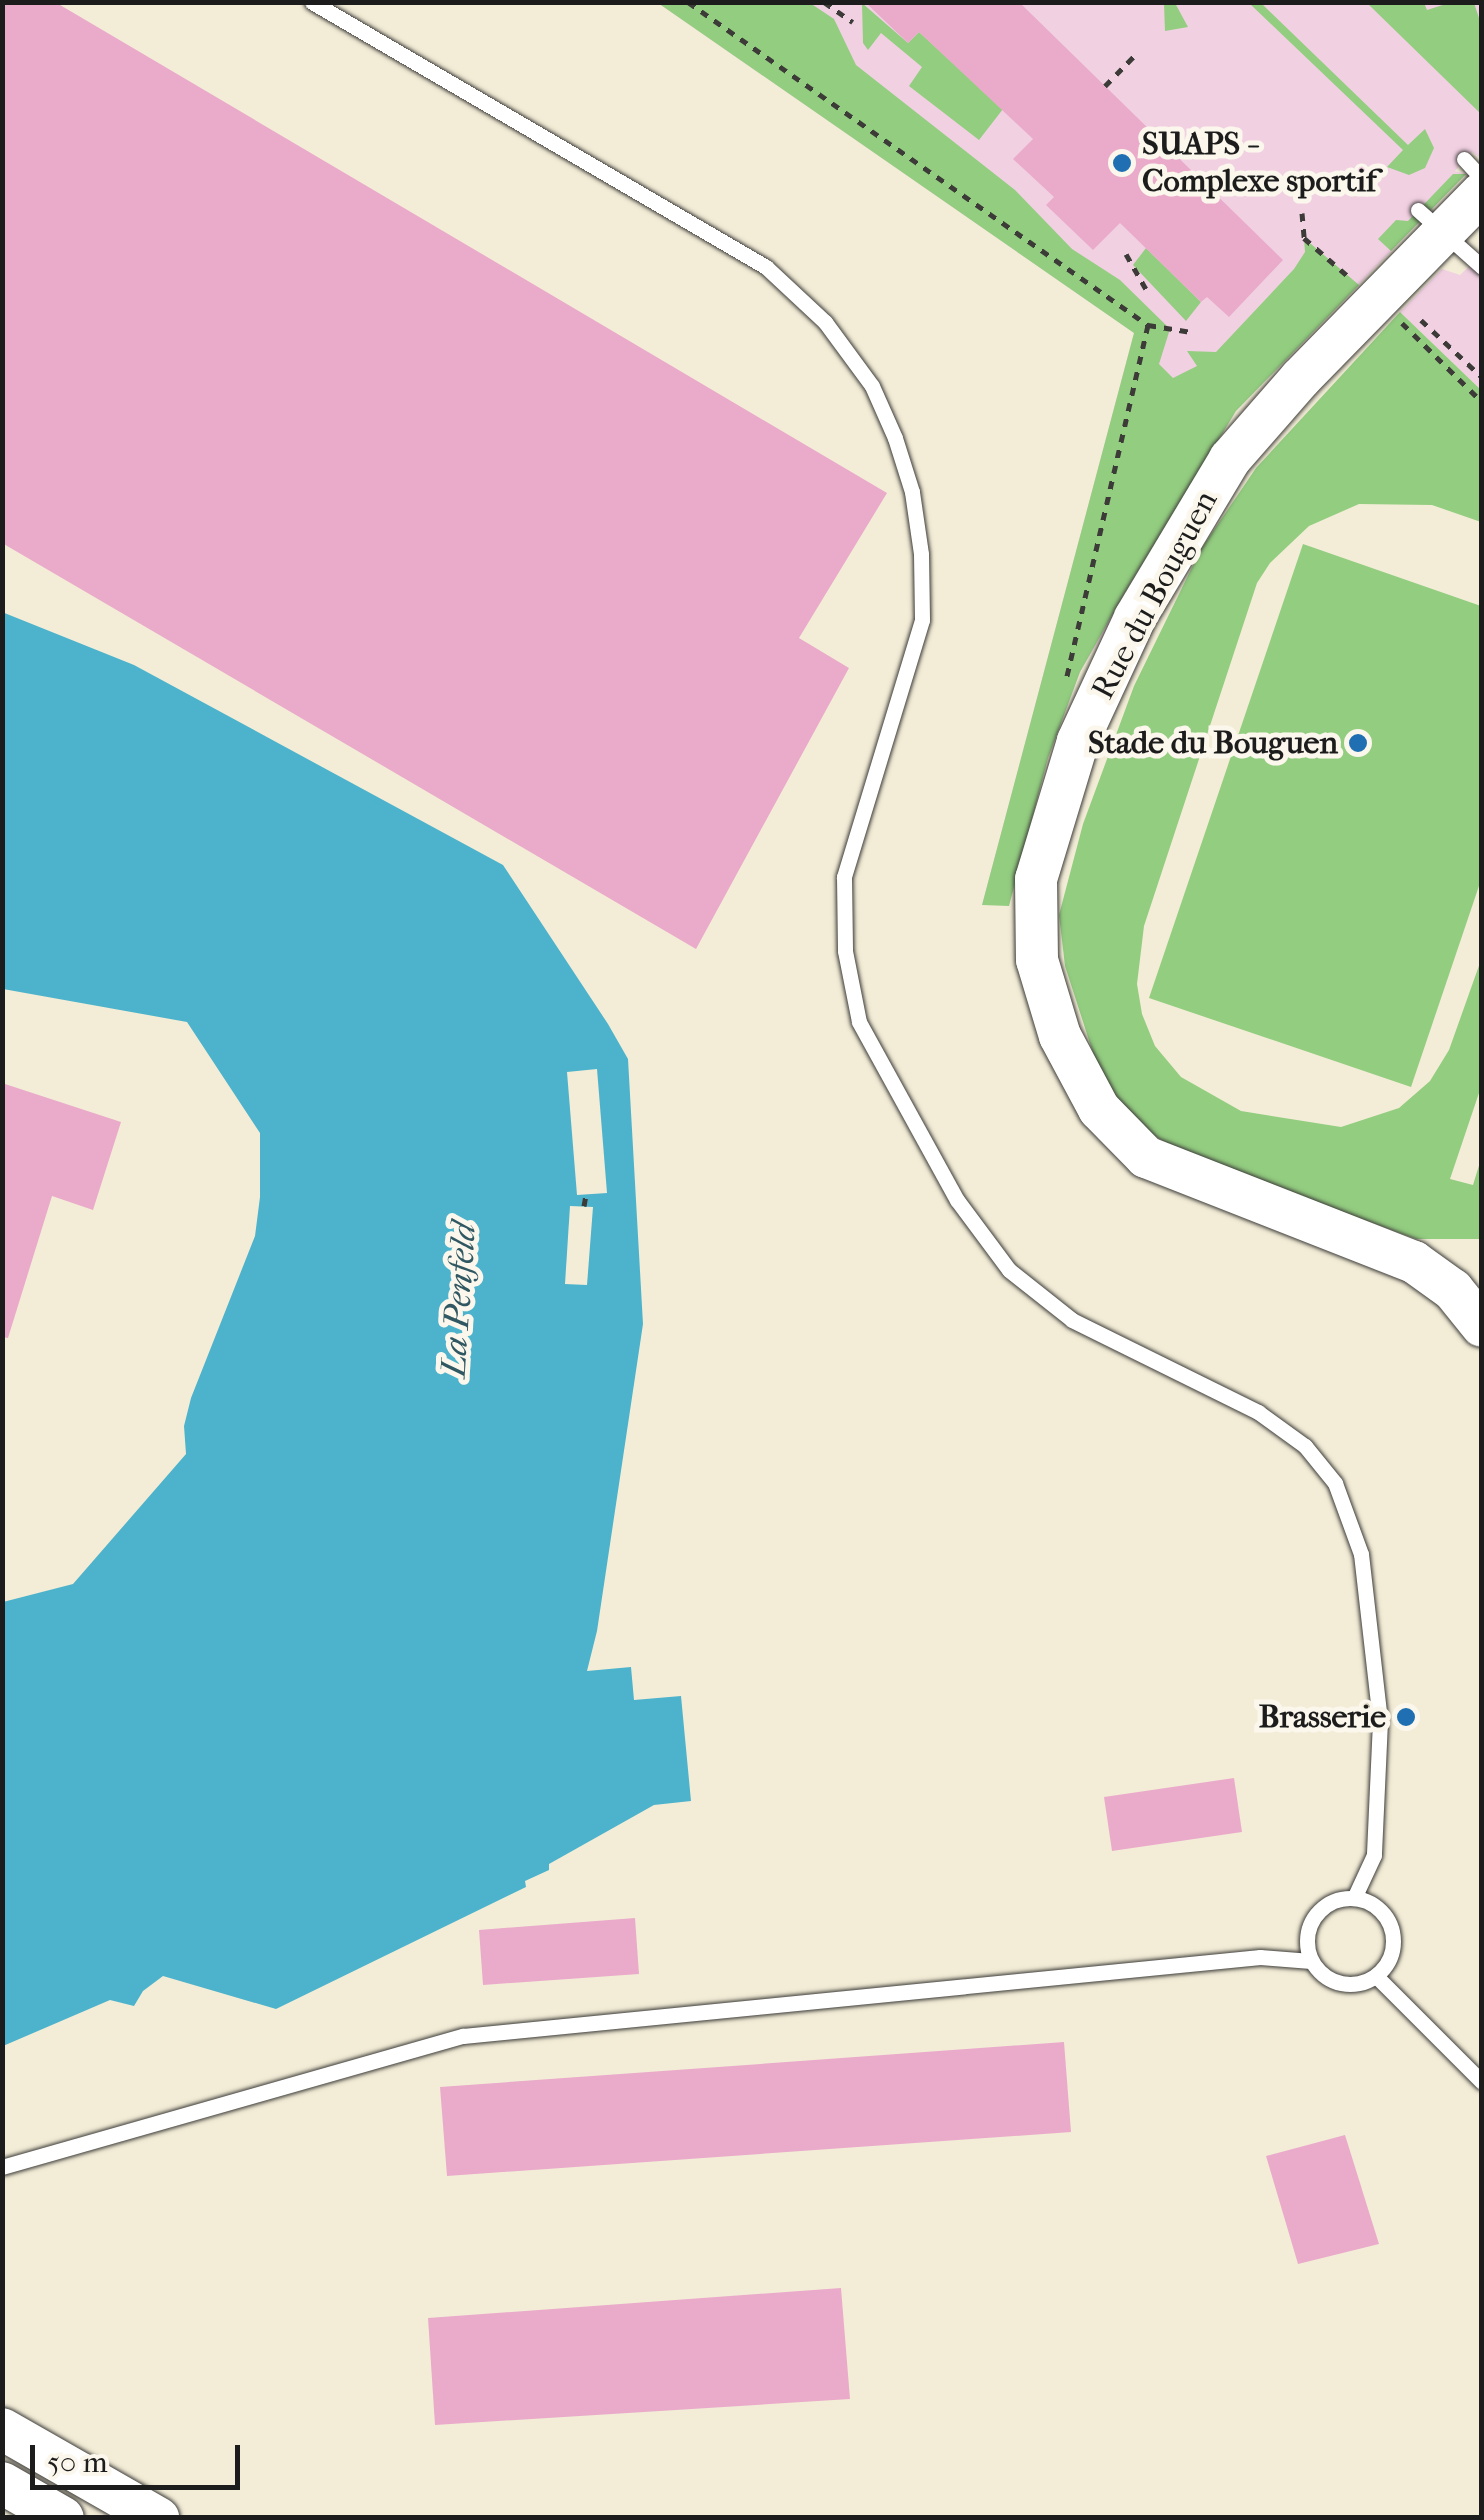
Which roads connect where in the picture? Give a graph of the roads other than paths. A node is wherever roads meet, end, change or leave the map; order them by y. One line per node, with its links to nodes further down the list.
1 (312, 2): 7 (lane)
2 (1473, 176): 3 (lane); 4 (street, Rue du Bouguen)
3 (1482, 178)
4 (1431, 221): 5 (lane); 6 (street, Rue du Bouguen)
5 (1482, 267)
6 (1482, 1326)
7 (1354, 1898): 8 (lane); 9 (lane)
8 (1311, 1961): 9 (lane); 11 (lane)
9 (1377, 1976): 10 (lane)
10 (1482, 2082)
11 (2, 2167)
12 (2, 2429): 15 (street)
13 (2, 2483): 14 (street)
14 (63, 2518)
15 (158, 2518)

